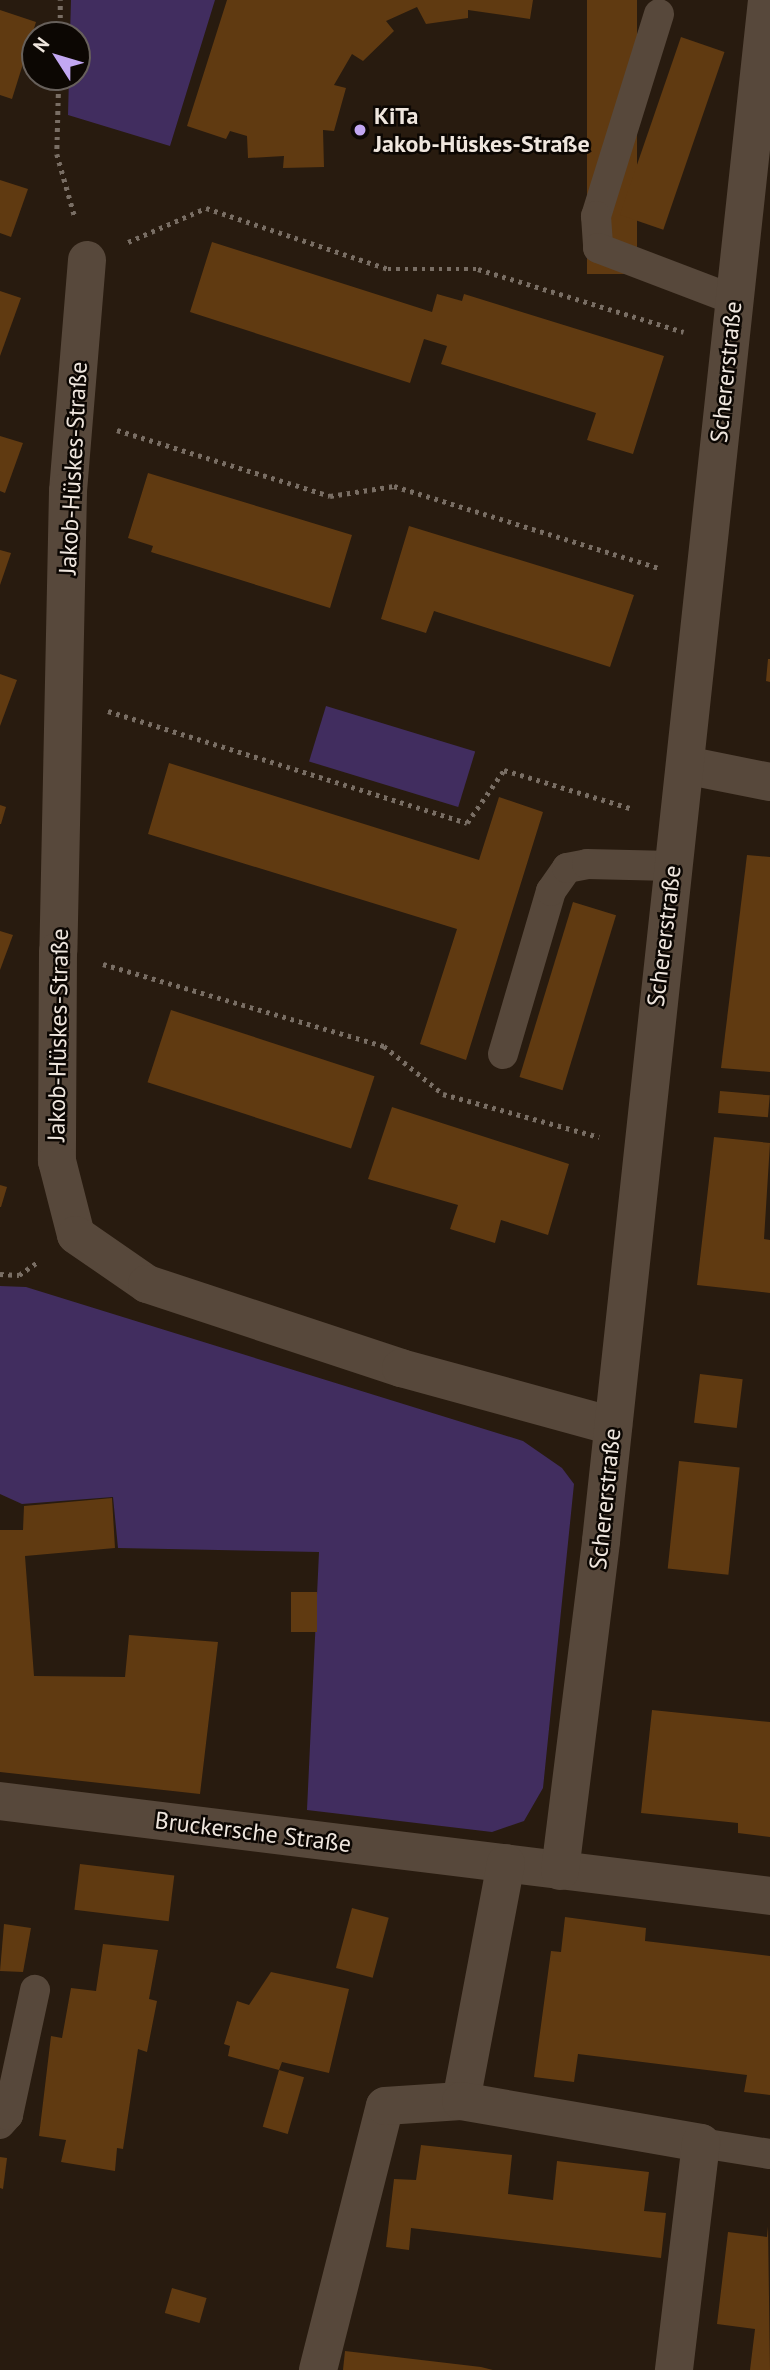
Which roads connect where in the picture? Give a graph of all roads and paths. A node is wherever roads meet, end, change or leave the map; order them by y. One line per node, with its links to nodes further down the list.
1 (61, 0): 4 (path)
2 (767, 0): 7 (street, Schererstraße)
3 (659, 14): 7 (lane)
4 (60, 21)
5 (59, 91): 6 (path)
6 (87, 260): 8 (path); 9 (street, Jakob-Hüskes-Straße)
7 (734, 300): 8 (street, Schererstraße)
8 (729, 346): 10 (street, Schererstraße)
9 (74, 417): 10 (path); 11 (street, Jakob-Hüskes-Straße)
10 (704, 582): 12 (street, Schererstraße)
11 (64, 697): 14 (path); 16 (street, Jakob-Hüskes-Straße)
12 (685, 765): 13 (street); 14 (street, Schererstraße)
13 (770, 782)
14 (678, 822): 15 (street, Schererstraße)
15 (673, 866): 17 (lane); 18 (street, Schererstraße)
16 (58, 951): 18 (path); 19 (street, Jakob-Hüskes-Straße)
17 (503, 1054)
18 (640, 1149): 19 (street, Schererstraße)
19 (613, 1426): 22 (street, Schererstraße)
20 (0, 1801): 21 (street, Bruckersche Straße)
21 (506, 1863): 22 (street, Bruckersche Straße); 25 (street)
22 (560, 1871): 23 (street, Bruckersche Straße)
23 (770, 1896)
24 (35, 1990): 26 (lane)
25 (461, 2101): 27 (street); 29 (street)
26 (0, 2124)
27 (701, 2143): 28 (lane); 30 (street)
28 (770, 2154)
29 (318, 2370)
30 (674, 2370)

